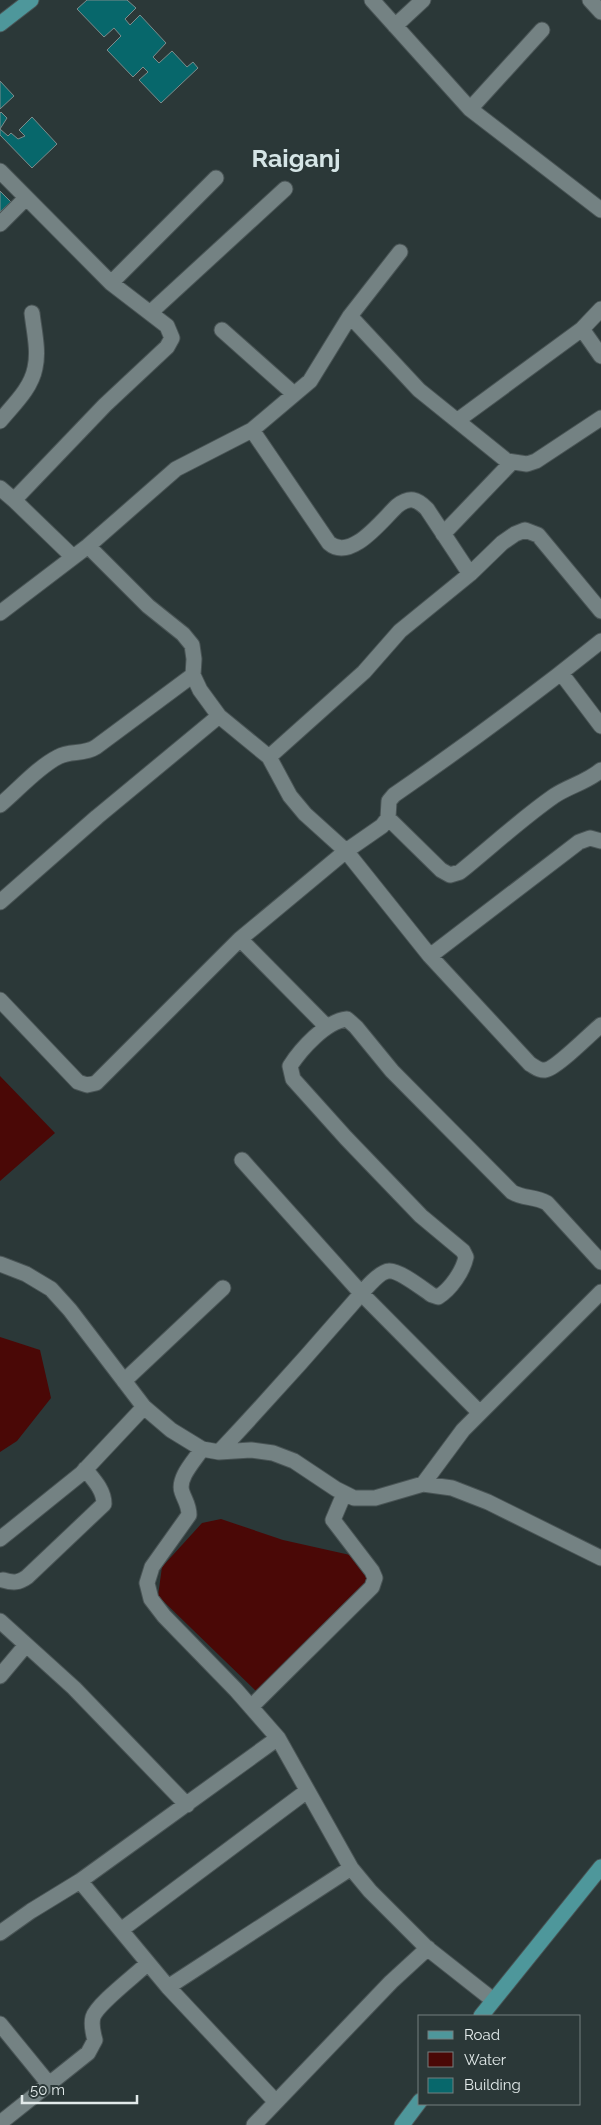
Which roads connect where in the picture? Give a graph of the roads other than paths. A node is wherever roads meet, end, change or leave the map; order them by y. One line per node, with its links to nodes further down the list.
1 (31, 0): 6 (main road)
2 (372, 0): 7 (street)
3 (423, 0): 7 (street)
4 (590, 0): 5 (street)
5 (601, 12)
6 (0, 24)
7 (395, 26): 9 (street)
8 (542, 30): 9 (street)
9 (470, 109): 14 (street)
10 (0, 171): 13 (street)
11 (216, 178): 17 (street)
12 (285, 189): 19 (street)
13 (26, 198): 15 (street); 17 (street)
14 (601, 210)
15 (0, 224)
16 (400, 252): 21 (street)
17 (111, 283): 19 (street)
18 (601, 309): 22 (street)
19 (151, 312): 32 (street)
20 (32, 313): 28 (street)
21 (350, 316): 25 (street); 27 (street)
22 (582, 329): 24 (street); 27 (street)
23 (222, 330): 25 (street)
24 (601, 356)
25 (294, 394): 29 (street)
26 (601, 418): 30 (street)
27 (458, 420): 30 (street)
28 (0, 421)
29 (252, 430): 33 (street); 34 (street)
30 (512, 462): 33 (street)
31 (0, 488): 32 (street)
32 (14, 500): 35 (street)
33 (443, 534): 36 (street)
34 (88, 546): 35 (street); 41 (street)
35 (73, 557): 38 (street)
36 (470, 574): 37 (street); 44 (street)
37 (601, 611)
38 (0, 613)
39 (601, 640): 40 (street)
40 (561, 674): 43 (street); 47 (street)
41 (193, 675): 42 (street); 46 (street)
42 (219, 716): 44 (street); 50 (street)
43 (601, 726)
44 (269, 757): 49 (street)
45 (601, 770): 47 (street)
46 (0, 805)
47 (388, 818): 49 (street)
48 (601, 841): 52 (street)
49 (346, 851): 51 (street); 52 (street)
50 (0, 902)
51 (240, 940): 53 (street); 55 (street)
52 (430, 956): 54 (street)
53 (3, 1009)
54 (601, 1024)
55 (327, 1027): 57 (street); 60 (street)
56 (242, 1160): 60 (street)
57 (601, 1262)
58 (0, 1264): 62 (street)
59 (223, 1288): 62 (street)
60 (361, 1294): 64 (street); 66 (street)
61 (598, 1300): 64 (street)
62 (124, 1381): 63 (street)
63 (144, 1407): 65 (street); 67 (street)
64 (480, 1413): 68 (street)
65 (202, 1449): 66 (street); 76 (street)
66 (219, 1452): 69 (street)
67 (85, 1469): 70 (street); 72 (street)
68 (423, 1484): 69 (street); 71 (street)
69 (344, 1494): 76 (street)
70 (0, 1539)
71 (601, 1558)
72 (1, 1578)
73 (0, 1621): 74 (street)
74 (26, 1645): 75 (street); 79 (street)
75 (0, 1676)
76 (251, 1707): 77 (street)
77 (278, 1738): 78 (street); 79 (street)
78 (307, 1791): 81 (street); 83 (street)
79 (187, 1805): 82 (street)
80 (601, 1867): 88 (main road)
81 (351, 1868): 85 (street); 87 (street)
82 (80, 1881): 83 (street); 84 (street)
83 (121, 1930): 86 (street)
84 (0, 1934)
85 (428, 1948): 88 (street); 92 (street)
86 (148, 1963): 87 (street); 91 (street)
87 (168, 1987): 92 (street)
88 (493, 2000): 89 (main road)
89 (482, 2015)
90 (0, 2024): 91 (street)
91 (49, 2084): 94 (street)
92 (276, 2102): 95 (street)
93 (418, 2104): 96 (main road)
94 (0, 2123)
95 (254, 2125)
96 (402, 2125)

